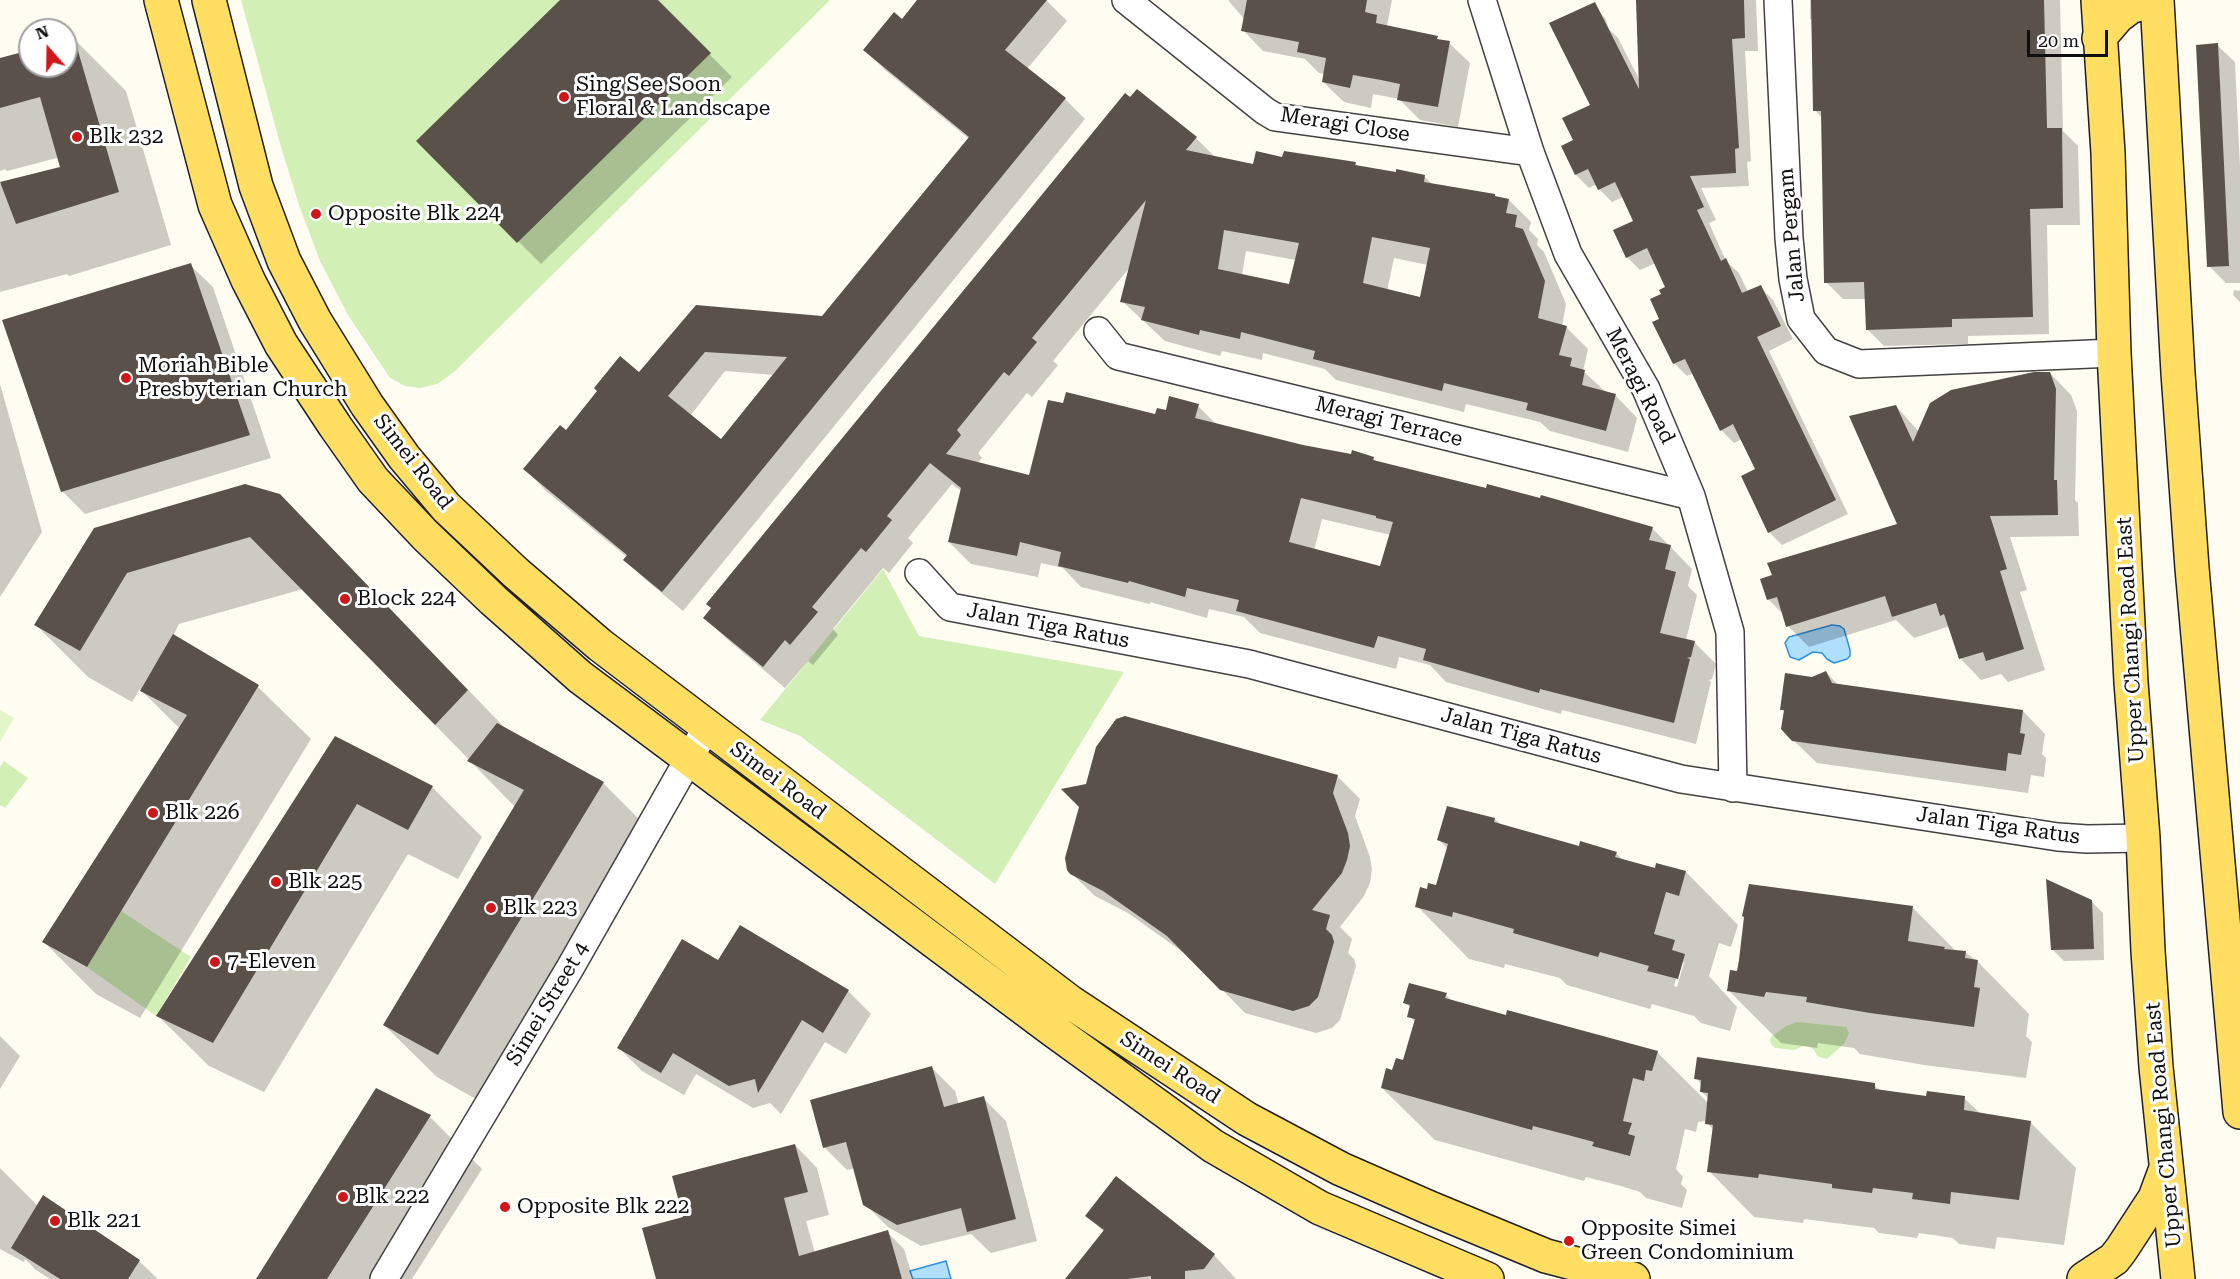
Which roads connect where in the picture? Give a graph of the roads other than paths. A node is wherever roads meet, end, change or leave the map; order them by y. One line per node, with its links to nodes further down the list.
1 (161, 0): 11 (main road, Simei Road)
2 (209, 0): 10 (main road, Simei Road)
3 (1126, 0): 9 (street, Meragi Close)
4 (1482, 0): 9 (street, Meragi Road)
5 (1778, 0): 13 (street, Jalan Pergam)
6 (2098, 0): 8 (main road, Upper Changi Road East)
7 (2155, 0): 8 (main road); 20 (main road)
8 (2099, 38): 13 (main road, Upper Changi Road East)
9 (1530, 152): 14 (street, Meragi Road)
10 (256, 186): 11 (main road); 16 (main road, Simei Road)
11 (215, 205): 17 (main road, Simei Road)
12 (1098, 331): 14 (street, Meragi Terrace)
13 (2114, 353): 19 (main road, Upper Changi Road East)
14 (1691, 496): 18 (street, Meragi Road)
15 (919, 573): 18 (street, Jalan Tiga Ratus)
16 (707, 727): 17 (street, Simei Street 4); 24 (main road, Simei Road)
17 (690, 759): 22 (street, Simei Street 4); 23 (main road, Simei Road)
18 (1733, 788): 19 (street, Jalan Tiga Ratus)
19 (2143, 838): 21 (main road, Upper Changi Road East)
20 (2240, 1112)
21 (2166, 1165): 25 (main road); 26 (main road, Upper Changi Road East)
22 (384, 1279)
23 (1487, 1279)
24 (1633, 1279)
25 (2084, 1279)
26 (2178, 1279)

